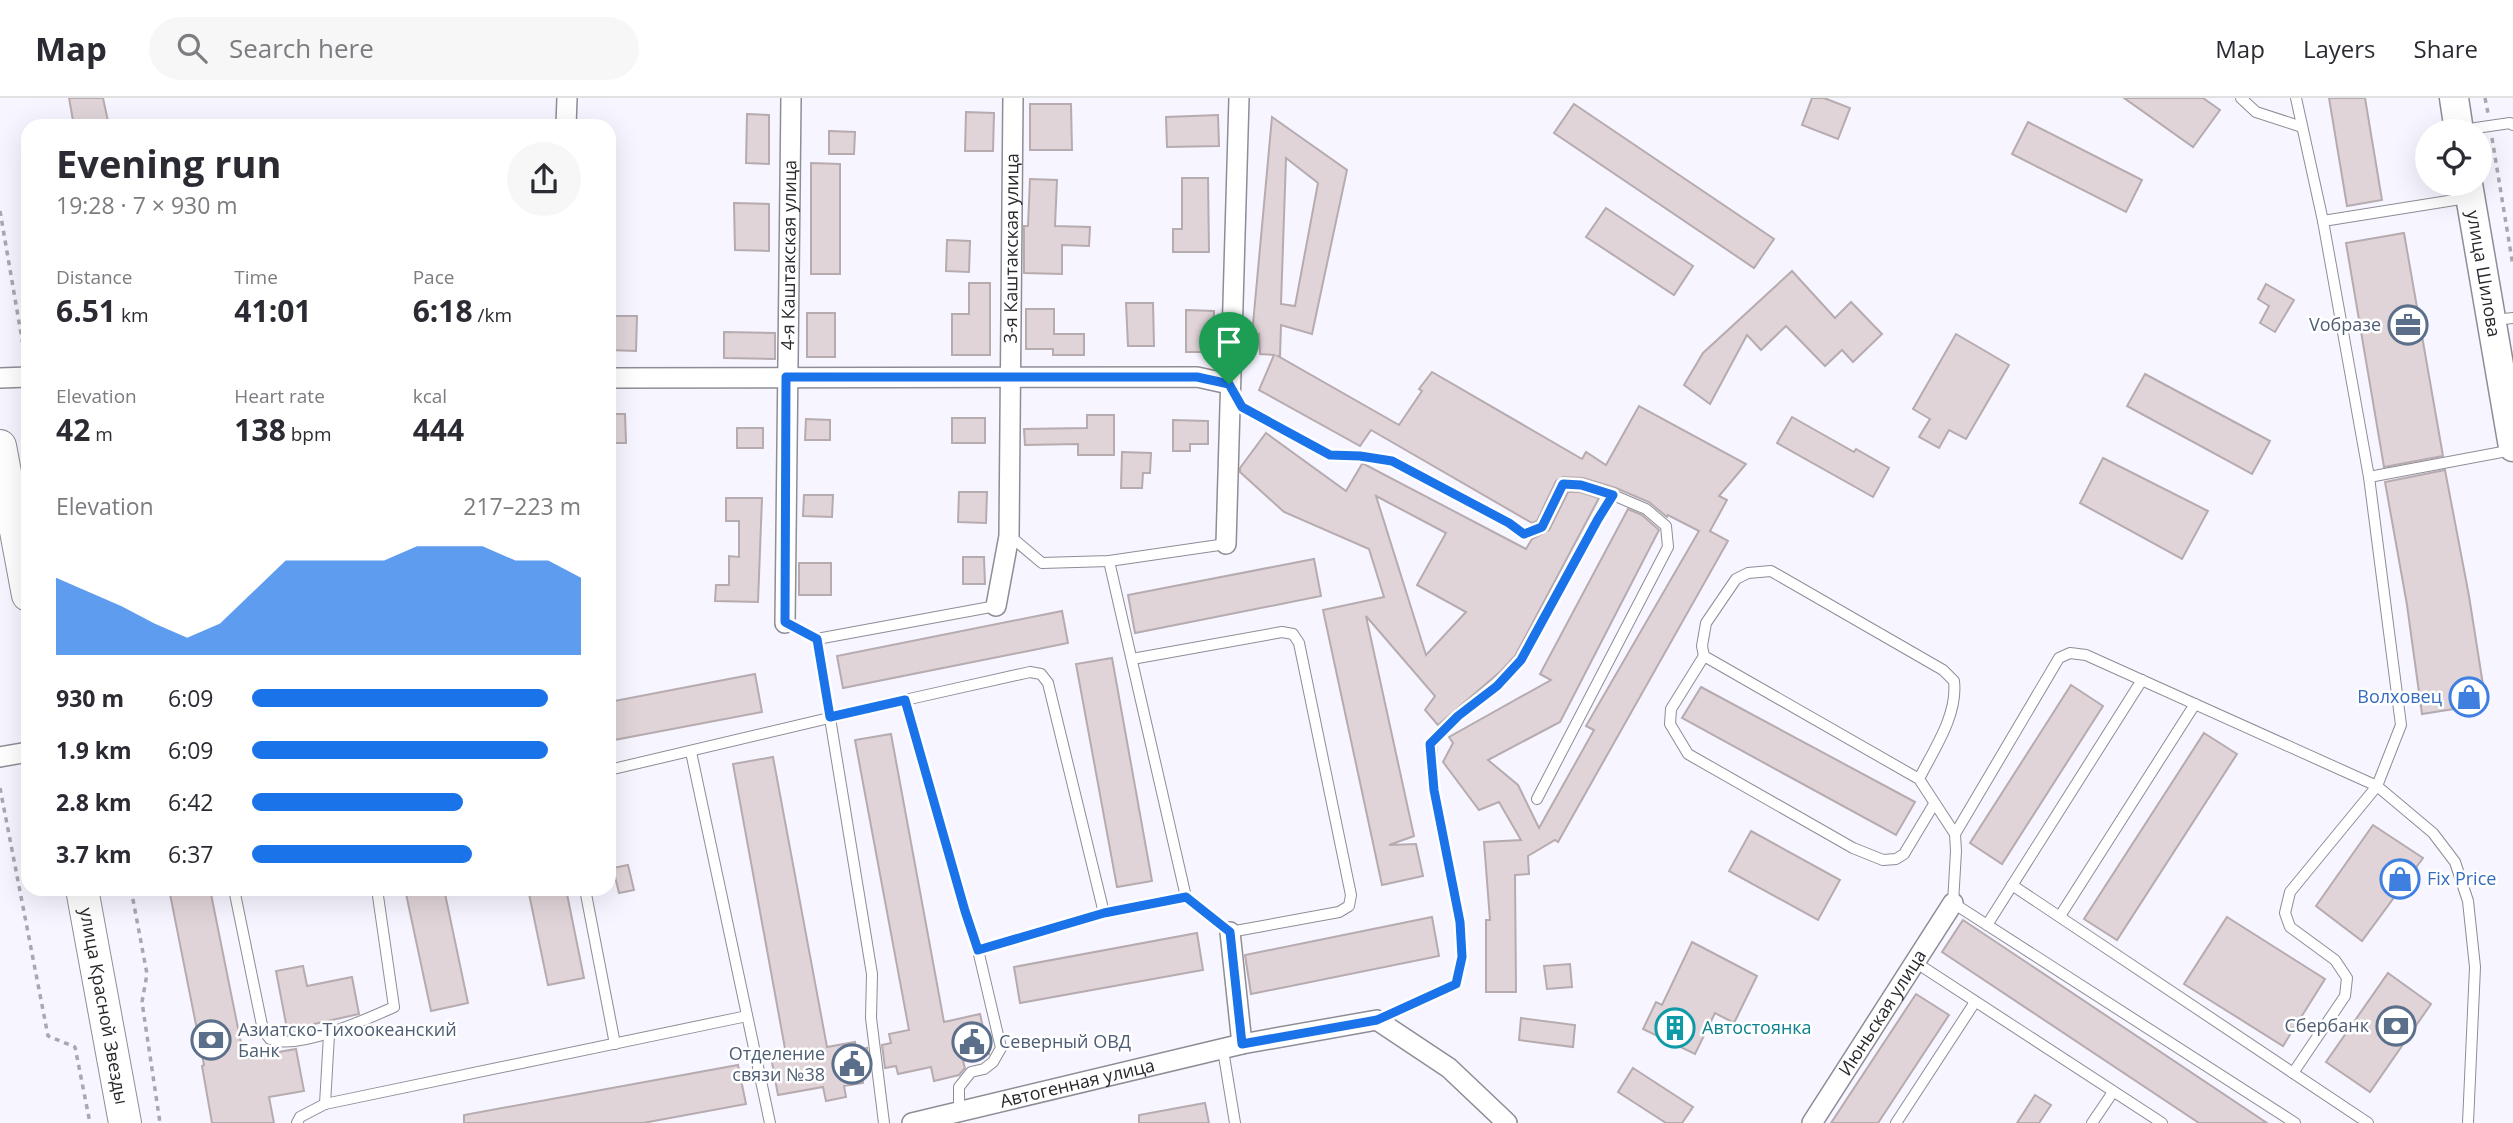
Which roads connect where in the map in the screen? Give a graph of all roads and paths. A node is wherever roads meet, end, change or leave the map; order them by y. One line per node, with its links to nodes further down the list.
1 (567, 98): 9 (street)
2 (791, 98): 24 (street, 4-я Каштакская улица)
3 (1013, 98): 27 (street, 3-я Каштакская улица)
4 (1239, 98): 28 (street)
5 (2241, 98): 14 (lane)
6 (2296, 98): 14 (lane)
7 (2454, 98): 10 (main road)
8 (2485, 98): 11 (path)
9 (566, 119)
10 (2457, 119)
11 (2489, 119)
12 (2513, 125): 13 (lane)
13 (2492, 126)
14 (2302, 127): 19 (lane)
15 (2492, 139): 20 (path)
16 (2445, 196): 19 (lane)
17 (2470, 196): 21 (main road, улица Шилова)
18 (0, 211): 22 (path)
19 (2323, 221): 31 (lane)
20 (2513, 265)
21 (2502, 319): 30 (main road, улица Шилова)
22 (21, 334)
23 (21, 371): 25 (street)
24 (786, 377): 26 (street); 27 (street); 38 (street, 4-я Каштакская улица)
25 (0, 378)
26 (616, 378)
27 (1012, 378): 28 (street); 33 (street, 3-я Каштакская улица)
28 (1229, 384): 32 (lane); 34 (street)
29 (0, 446): 35 (main road)
30 (2513, 449): 31 (lane)
31 (2369, 477): 51 (lane)
32 (1613, 495): 53 (lane); 72 (lane)
33 (1009, 536): 36 (lane); 37 (street, 3-я Каштакская улица)
34 (1226, 544): 36 (lane)
35 (21, 558)
36 (1109, 561): 41 (lane)
37 (996, 606): 39 (lane)
38 (785, 622): 39 (lane)
39 (817, 639): 45 (lane)
40 (1704, 656): 50 (lane); 50 (lane); 54 (lane)
41 (1132, 659): 62 (lane); 67 (lane)
42 (2142, 680): 44 (lane); 55 (lane); 56 (lane)
43 (905, 700): 45 (lane); 64 (lane); 68 (lane)
44 (2195, 704): 51 (lane); 65 (lane)
45 (830, 717): 47 (lane); 86 (lane)
46 (21, 752): 48 (street)
47 (691, 752): 49 (lane); 71 (lane)
48 (0, 757)
49 (616, 768)
50 (1919, 779): 54 (lane)
51 (2377, 786): 77 (lane); 96 (lane)
52 (0, 788): 81 (path)
53 (1537, 799)
54 (1934, 804): 55 (lane)
55 (1955, 834): 63 (lane)
56 (2012, 884): 65 (lane); 66 (lane)
57 (83, 896): 82 (main road, улица Красной Звезды)
58 (132, 896): 83 (path)
59 (236, 896): 73 (lane)
60 (378, 896): 73 (lane)
61 (586, 896): 74 (lane)
62 (1186, 897): 64 (lane); 67 (lane)
63 (1953, 903): 66 (lane); 69 (street, Июньская улица)
64 (1104, 913): 68 (lane)
65 (2060, 916): 77 (lane)
66 (1987, 925): 94 (lane)
67 (1230, 932): 75 (street)
68 (978, 950): 80 (lane)
69 (1915, 962): 70 (lane); 90 (street, Июньская улица)
70 (1975, 1002): 78 (lane); 91 (lane)
71 (747, 1016): 74 (lane); 85 (lane)
72 (1377, 1020): 75 (street, Автогенная улица); 89 (street)
73 (329, 1035): 79 (lane)
74 (615, 1044): 79 (lane)
75 (1242, 1044): 76 (street, Автогенная улица)
76 (1223, 1049): 80 (street, Автогенная улица); 88 (lane)
77 (2293, 1073): 95 (lane)
78 (2113, 1092): 92 (lane); 93 (lane)
79 (325, 1104): 84 (lane)
80 (960, 1118): 87 (street, Автогенная улица)
81 (90, 1123)
82 (125, 1123)
83 (160, 1123)
84 (297, 1123)
85 (770, 1123)
86 (884, 1123)
87 (912, 1123)
88 (1234, 1123)
89 (1507, 1123)
90 (1812, 1123)
91 (1896, 1123)
92 (2092, 1123)
93 (2162, 1123)
94 (2295, 1123)
95 (2368, 1123)
96 (2468, 1123)

